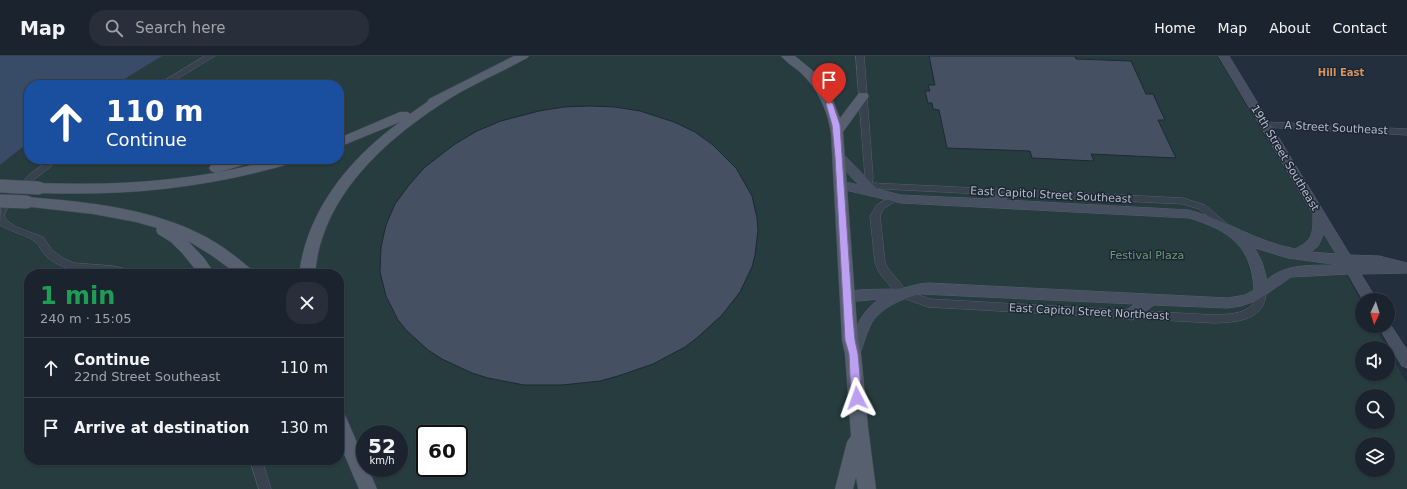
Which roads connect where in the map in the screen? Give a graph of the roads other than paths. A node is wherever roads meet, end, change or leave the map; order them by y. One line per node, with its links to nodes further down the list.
1 (211, 56): 6 (street)
2 (523, 56): 8 (main road)
3 (787, 56): 10 (main road)
4 (860, 56): 7 (street)
5 (1224, 56): 9 (main road, 19th Street Southeast)
6 (170, 80)
7 (863, 96): 10 (main road); 21 (street)
8 (442, 98): 12 (main road); 36 (main road)
9 (1266, 125): 11 (street, A Street Southeast); 26 (main road, 19th Street Southeast)
10 (837, 132): 13 (main road)
11 (1407, 132)
12 (344, 141)
13 (839, 157): 18 (main road); 21 (main road)
14 (51, 164): 17 (street)
15 (230, 164): 20 (main road)
16 (272, 164): 20 (main road)
17 (35, 182): 19 (main road, bridge); 20 (main road); 27 (street)
18 (841, 185): 21 (main road); 40 (main road)
19 (0, 186)
20 (119, 189)
21 (871, 190): 22 (street, East Capitol Street Southeast); 23 (main road, East Capitol Street Southeast)
22 (1007, 193): 25 (main road); 29 (street, East Capitol Street Southeast)
23 (894, 198): 25 (main road, East Capitol Street Southeast); 38 (street)
24 (0, 200): 28 (main road, bridge)
25 (990, 204): 29 (main road, East Capitol Street Southeast)
26 (1319, 213): 30 (main road); 31 (main road, 19th Street Southeast)
27 (0, 215): 33 (street)
28 (137, 217): 34 (main road); 35 (main road)
29 (1227, 229): 30 (main road, East Capitol Street Southeast); 37 (main road)
30 (1297, 254): 31 (main road, East Capitol Street Southeast)
31 (1349, 264): 32 (main road, East Capitol Street Northeast); 37 (main road, East Capitol Street Northeast); 39 (main road, 19th Street Southeast)
32 (1404, 268)
33 (100, 269)
34 (204, 269)
35 (241, 269)
36 (308, 269)
37 (1262, 292): 41 (main road, East Capitol Street Northeast); 42 (street, East Capitol Street Northeast)
38 (902, 293): 40 (main road); 41 (main road, East Capitol Street Northeast); 42 (street, East Capitol Street Northeast); 44 (main road, East Capitol Street Northeast)
39 (1366, 293)
40 (848, 297): 44 (main road)
41 (1151, 300): 42 (main road)
42 (1131, 314)
43 (1389, 333): 45 (main road)
44 (854, 354): 46 (main road)
45 (1407, 362)
46 (859, 427): 51 (main road); 52 (main road)
47 (344, 433): 50 (main road)
48 (258, 465): 49 (street)
49 (265, 489)
50 (368, 489)
51 (844, 489)
52 (867, 489)

